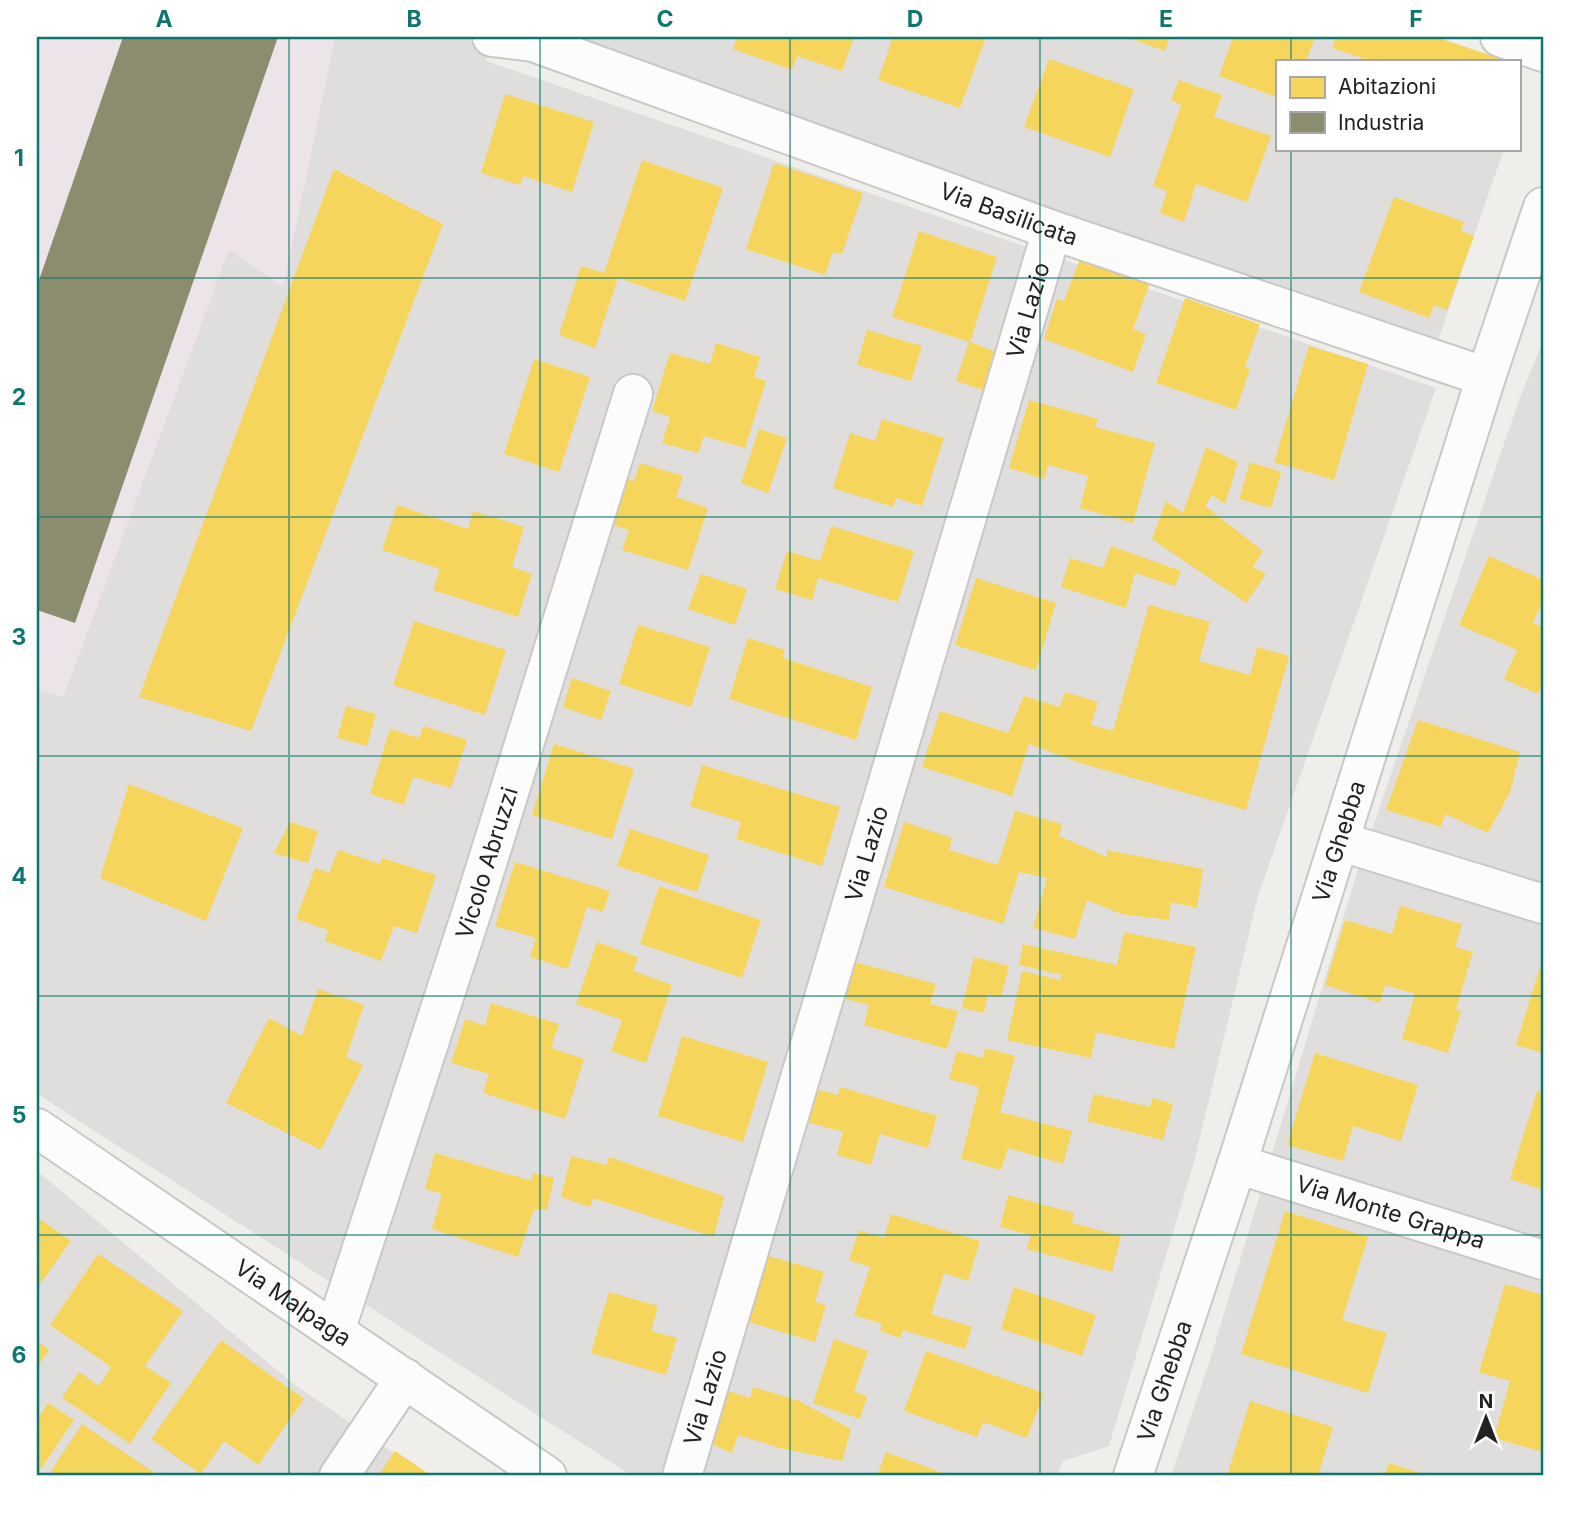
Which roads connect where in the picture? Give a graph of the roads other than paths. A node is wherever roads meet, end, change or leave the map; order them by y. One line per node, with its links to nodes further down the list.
1 (492, 37): 3 (street, Via Basilicata)
2 (1500, 37): 4 (street)
3 (534, 40): 6 (street, Via Basilicata)
4 (1543, 52)
5 (1543, 207): 7 (street, Via Ghebba)
6 (1052, 230): 7 (street, Via Basilicata); 18 (street, Via Lazio)
7 (1486, 377): 9 (street, Via Ghebba)
8 (633, 394): 14 (street, Vicolo Abruzzi)
9 (1339, 841): 10 (street); 12 (street, Via Ghebba)
10 (1543, 904)
11 (37, 1128): 14 (street, Via Malpaga)
12 (1237, 1164): 13 (street, Via Monte Grappa); 19 (street, Via Ghebba)
13 (1543, 1260)
14 (335, 1331): 15 (street, Via Malpaga)
15 (405, 1378): 16 (street); 17 (street, Via Malpaga)
16 (339, 1476)
17 (547, 1476)
18 (681, 1476)
19 (1133, 1476)

